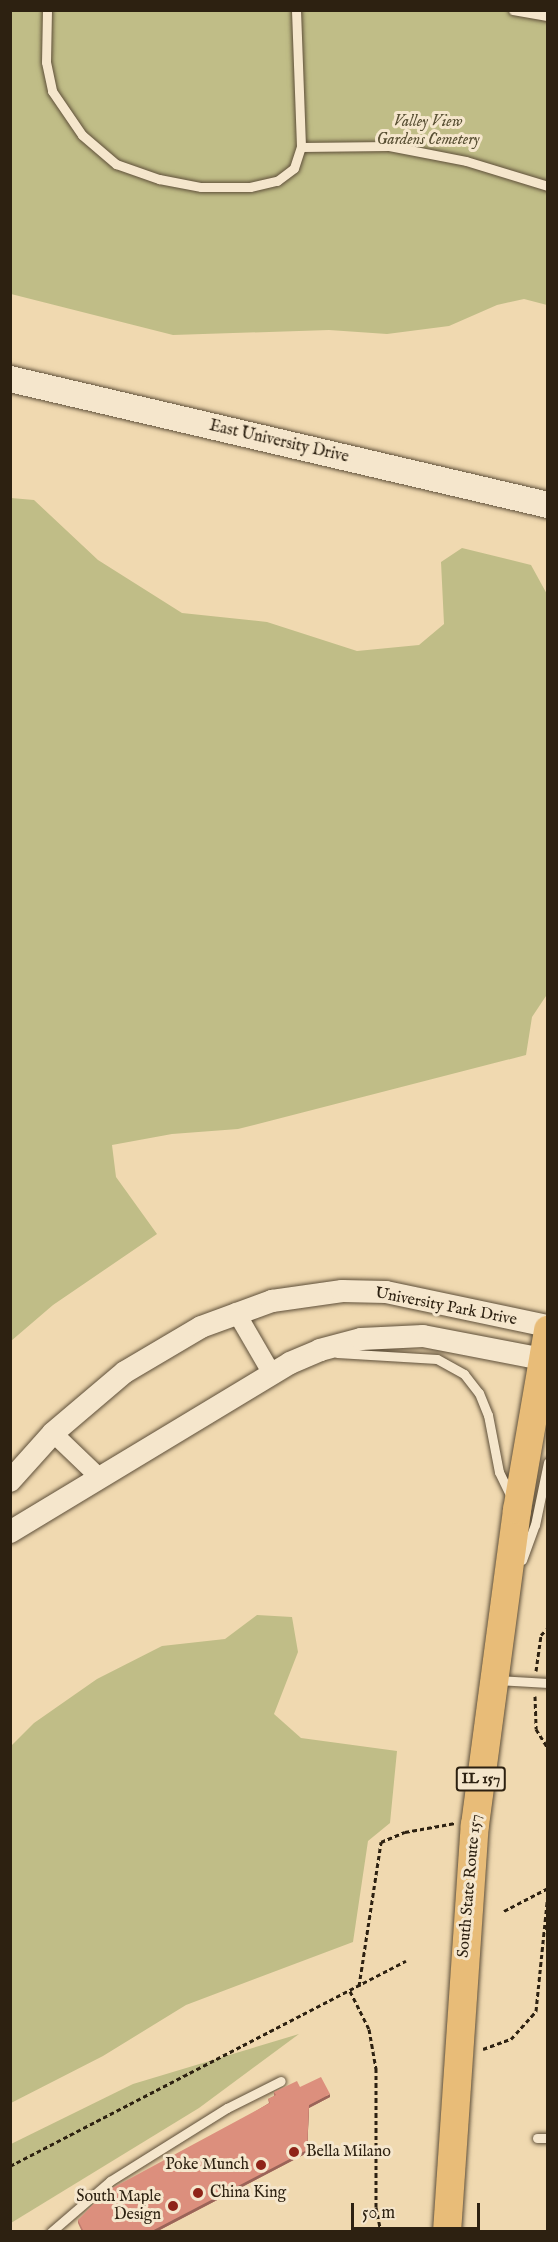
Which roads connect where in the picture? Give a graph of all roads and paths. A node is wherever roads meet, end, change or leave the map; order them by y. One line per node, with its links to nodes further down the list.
1 (47, 10): 5 (lane)
2 (296, 10): 5 (lane)
3 (513, 10): 4 (lane)
4 (548, 16)
5 (301, 147): 6 (lane)
6 (548, 186)
7 (10, 379): 8 (main road, East University Drive)
8 (548, 505)
9 (236, 1312): 10 (street, University Park Drive); 13 (street); 14 (street, University Park Drive)
10 (548, 1328): 12 (main road, South State Route 157 / IL 157)
11 (320, 1350): 12 (street, University Park Drive); 13 (street, University Park Drive); 18 (lane)
12 (545, 1360): 18 (main road, South State Route 157 / IL 157)
13 (272, 1374): 16 (street, University Park Drive)
14 (53, 1433): 16 (street); 17 (street, University Park Drive)
15 (548, 1462): 20 (lane)
16 (100, 1478): 19 (street, University Park Drive)
17 (10, 1481)
18 (517, 1510): 20 (main road, South State Route 157 / IL 157)
19 (10, 1532)
20 (504, 1610): 22 (main road, South State Route 157 / IL 157)
21 (548, 1628): 23 (path)
22 (495, 1680): 23 (lane); 26 (main road, South State Route 157 / IL 157)
23 (535, 1682): 24 (lane); 25 (path)
24 (548, 1683)
25 (548, 1748)
26 (475, 1825): 31 (path); 33 (main road, South State Route 157 / IL 157)
27 (548, 1888): 29 (path)
28 (548, 1893): 33 (path)
29 (504, 1911)
30 (406, 1961): 31 (path)
31 (359, 1986): 32 (path)
32 (351, 1990): 37 (path); 39 (path)
33 (457, 2050): 40 (main road, South State Route 157 / IL 157)
34 (281, 2081): 38 (lane)
35 (537, 2138): 36 (lane)
36 (548, 2138)
37 (10, 2166)
38 (51, 2232)
39 (381, 2232)
40 (447, 2232)

